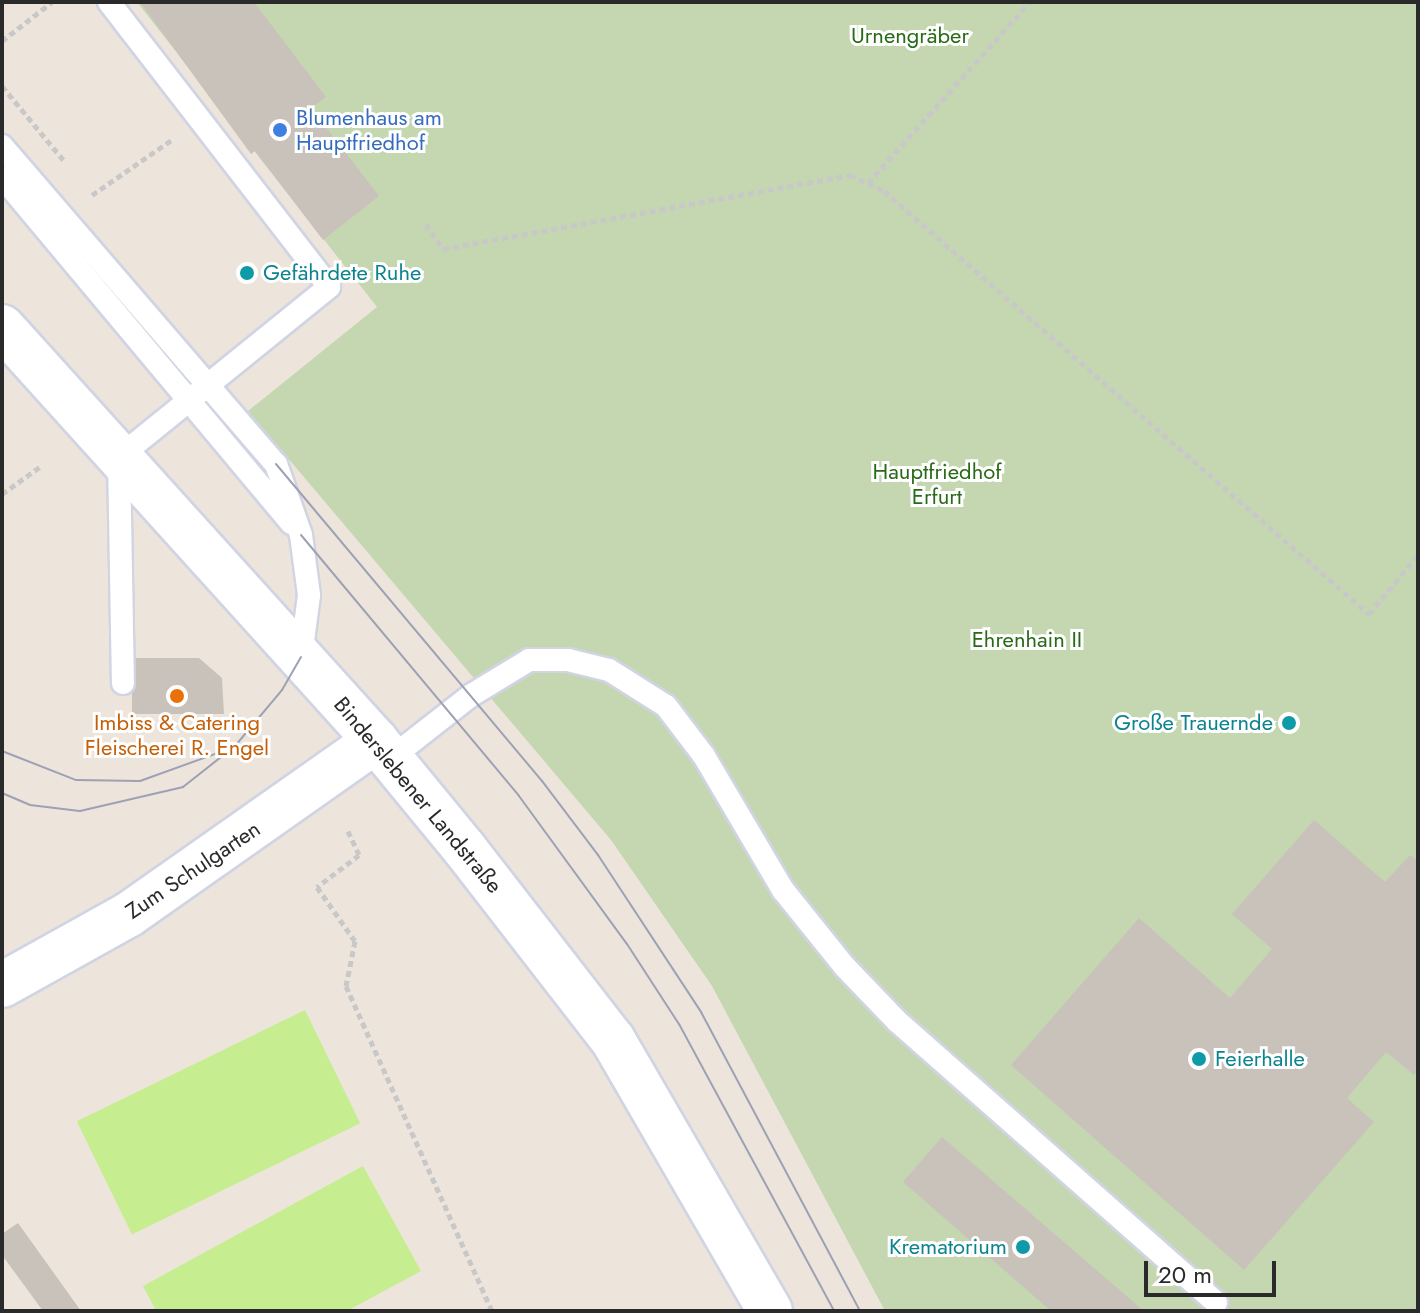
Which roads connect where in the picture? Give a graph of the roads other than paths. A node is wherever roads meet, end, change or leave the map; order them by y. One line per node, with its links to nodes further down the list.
1 (109, 2): 5 (lane)
2 (2, 146): 5 (lane)
3 (2, 177): 6 (lane)
4 (2, 327): 7 (main road, Binderslebener Landstraße)
5 (208, 384): 6 (lane); 8 (lane)
6 (190, 400): 7 (lane); 8 (lane)
7 (119, 457): 9 (main road, Binderslebener Landstraße); 10 (lane)
8 (301, 535): 9 (lane)
9 (301, 657): 11 (main road, Binderslebener Landstraße)
10 (123, 683)
11 (383, 750): 12 (main road, Zum Schulgarten); 13 (lane); 14 (main road, Binderslebener Landstraße)
12 (2, 985)
13 (1216, 1302)
14 (770, 1311)

